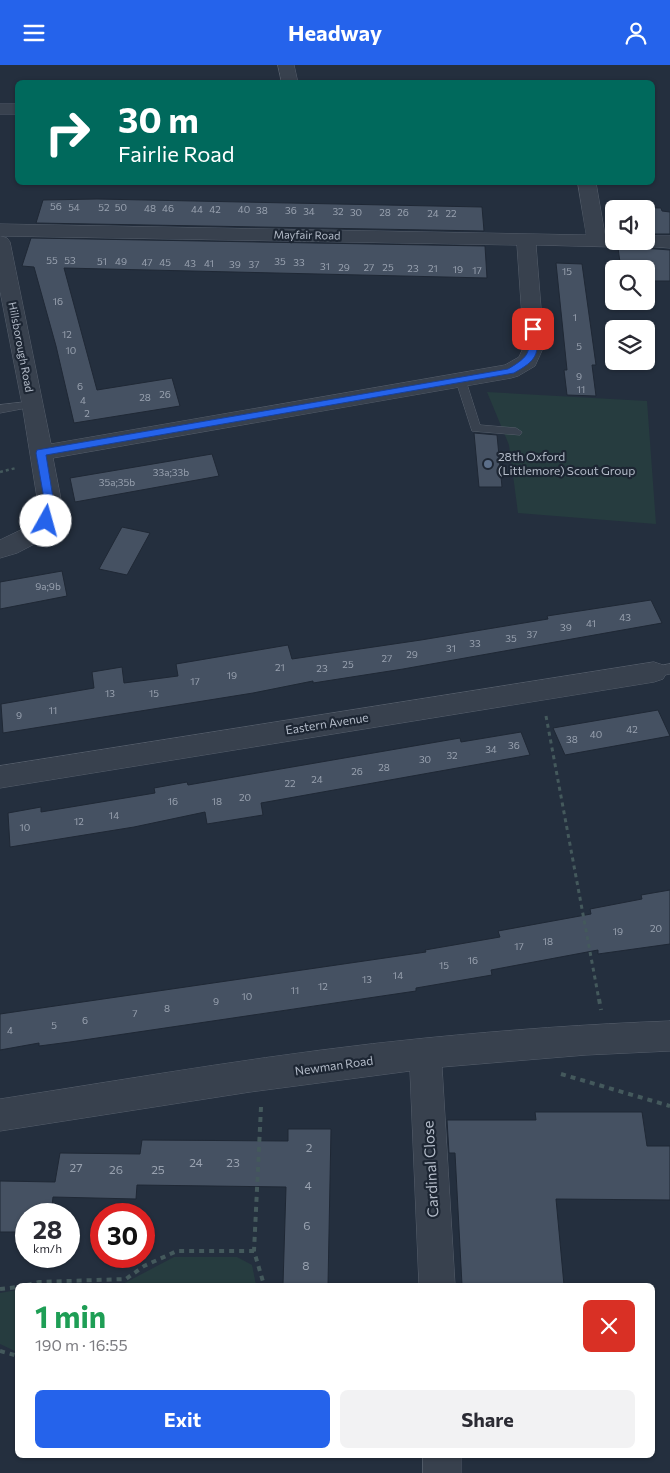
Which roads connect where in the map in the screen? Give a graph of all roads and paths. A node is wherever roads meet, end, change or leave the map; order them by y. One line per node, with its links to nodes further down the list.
1 (286, 65): 2 (street)
2 (289, 80)
3 (0, 109): 4 (street)
4 (15, 109)
5 (589, 185): 8 (street)
6 (0, 230): 7 (street, Mayfair Road)
7 (526, 239): 8 (street, Mayfair Road); 12 (street)
8 (605, 241)
9 (0, 242): 13 (street, Hillsborough Road)
10 (655, 242): 11 (street)
11 (670, 242)
12 (461, 381): 15 (lane); 16 (street)
13 (33, 404): 14 (lane); 16 (street, Hillsborough Road)
14 (0, 409)
15 (516, 432)
16 (41, 453): 17 (street, Hillsborough Road)
17 (0, 549)
18 (662, 670): 19 (street, Eastern Avenue)
19 (542, 689): 20 (street, Eastern Avenue); 22 (path)
20 (0, 777)
21 (670, 1036): 22 (street, Newman Road)
22 (606, 1037): 23 (street, Newman Road)
23 (425, 1053): 25 (street, Newman Road); 33 (street, Cardinal Close)
24 (555, 1073): 26 (path)
25 (262, 1076): 27 (street, Newman Road); 28 (path)
26 (670, 1106)
27 (0, 1115)
28 (254, 1251): 29 (path); 32 (path)
29 (126, 1279): 30 (path); 31 (path)
30 (35, 1283)
31 (127, 1283)
32 (263, 1283)
33 (437, 1283)
34 (15, 1288): 35 (path)
35 (0, 1289)
36 (0, 1351): 37 (path)
37 (15, 1355)
38 (442, 1458): 39 (street)
39 (442, 1473)

